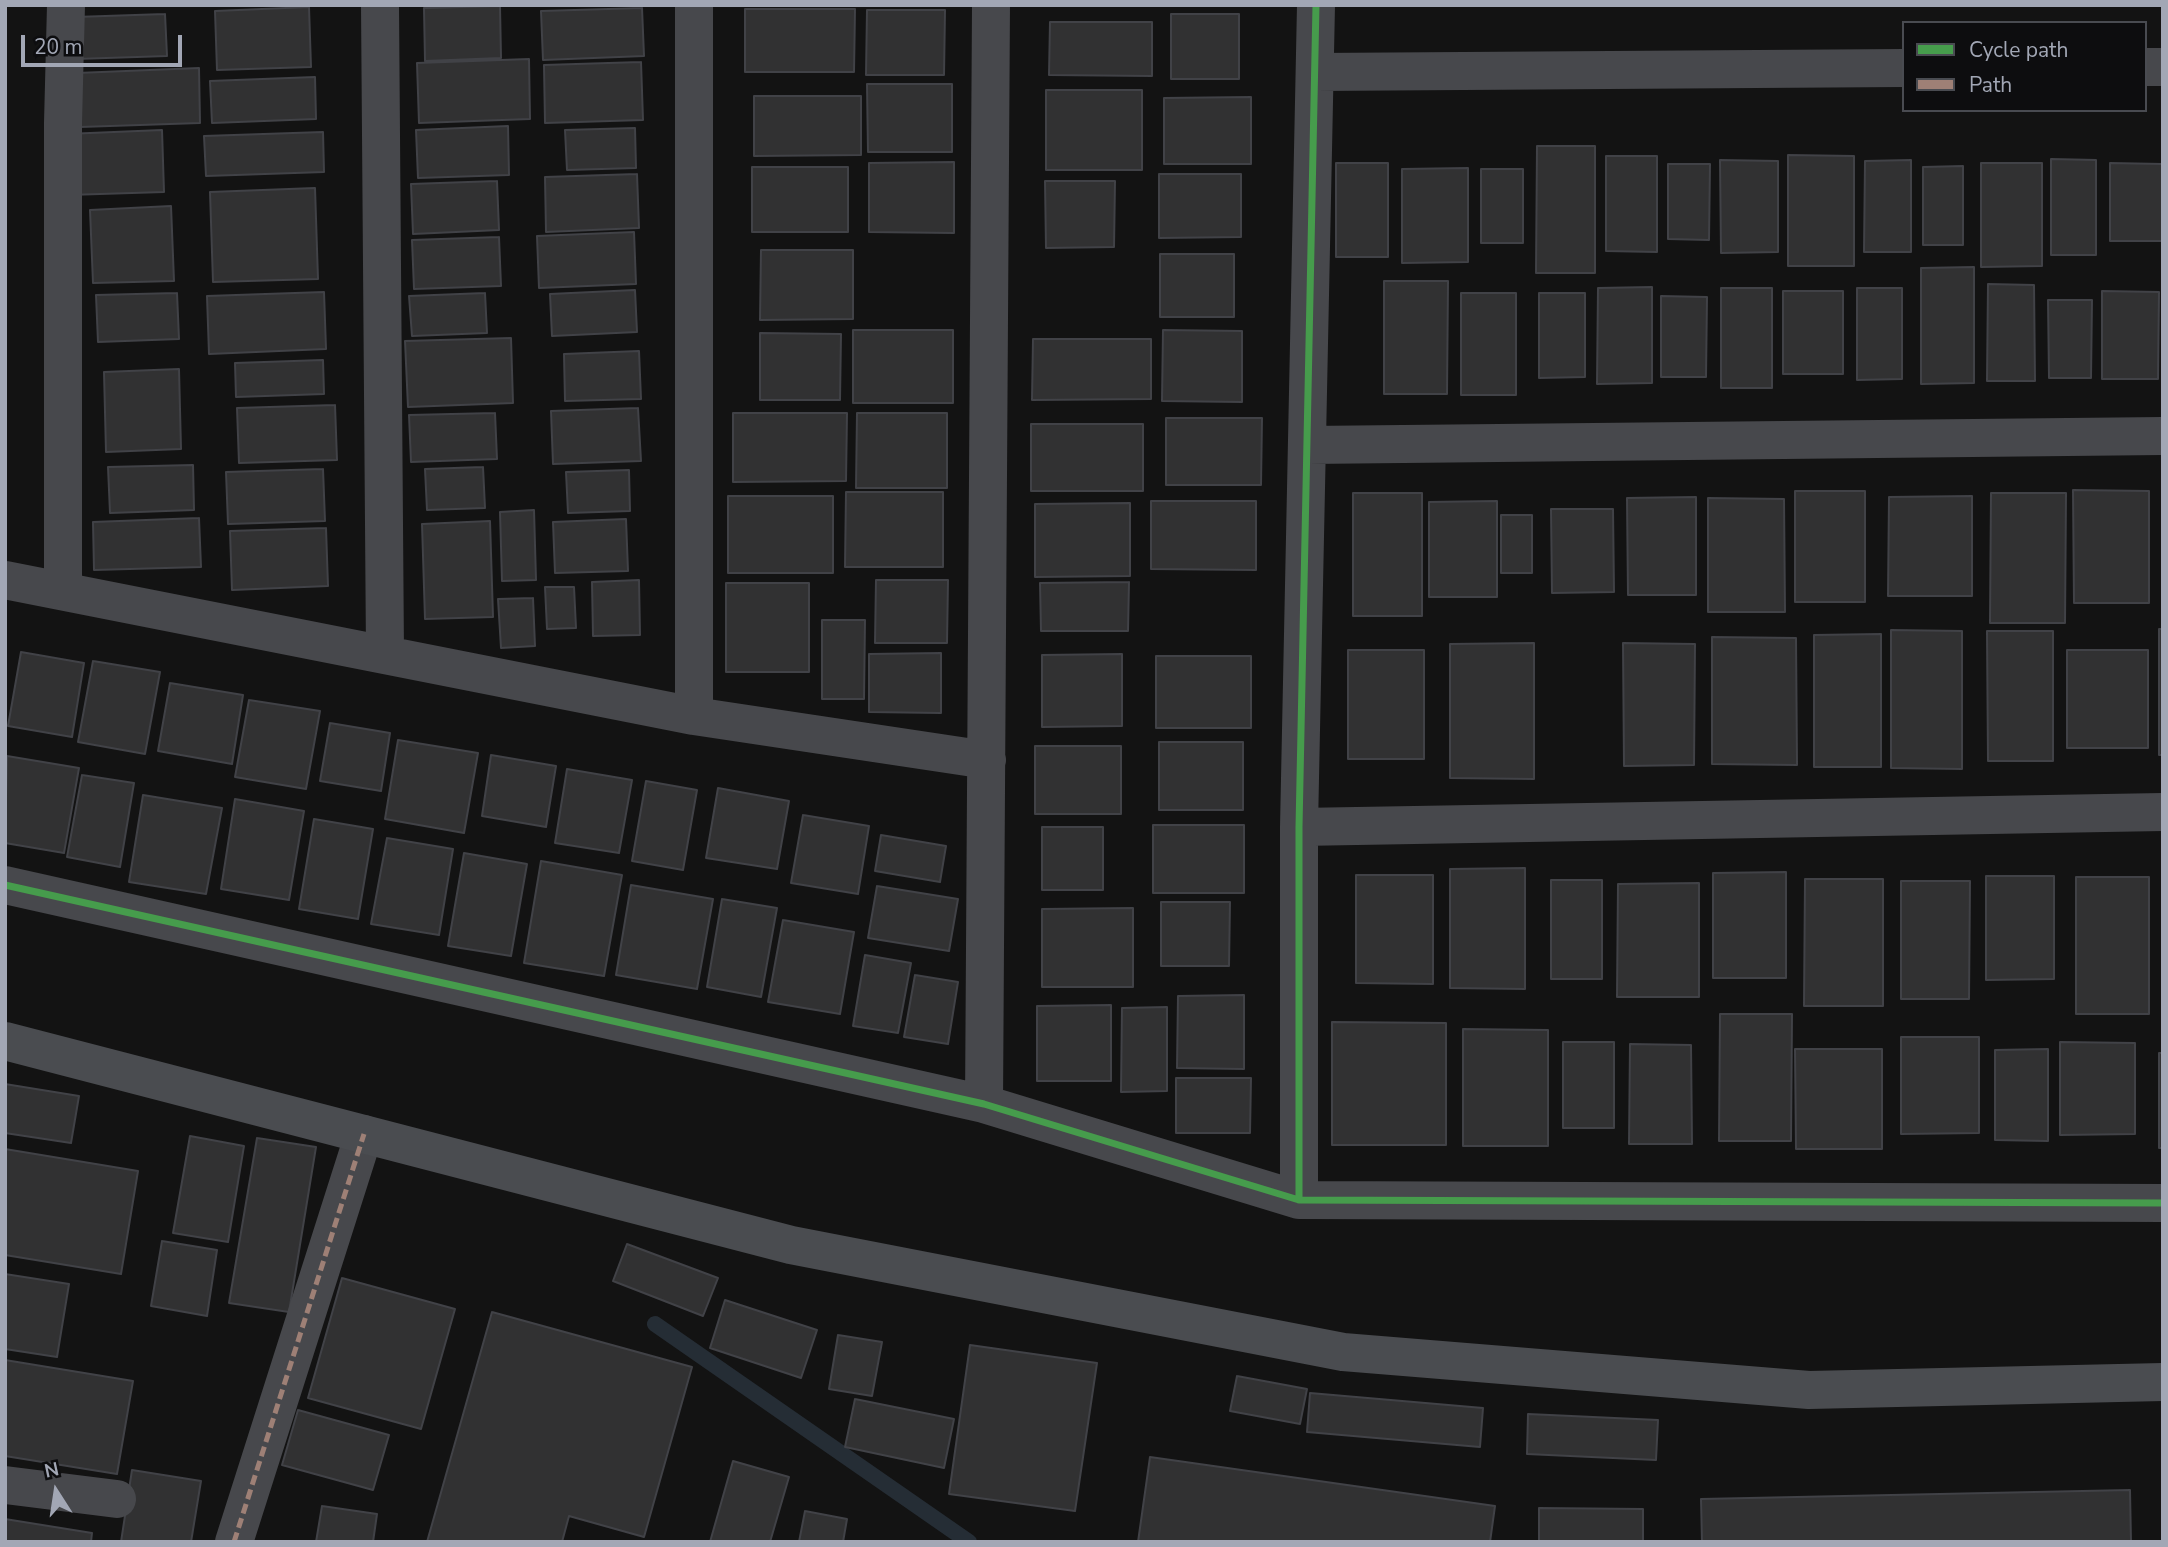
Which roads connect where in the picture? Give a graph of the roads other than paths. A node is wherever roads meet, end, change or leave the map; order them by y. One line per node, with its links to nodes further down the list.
1 (66, 5): 11 (street)
2 (380, 5): 12 (street)
3 (694, 5): 13 (street)
4 (991, 5): 14 (street)
5 (1316, 5): 7 (street)
6 (1902, 68): 7 (street)
7 (1316, 72): 9 (street)
8 (2163, 436): 9 (street)
9 (1308, 445): 16 (street)
10 (5, 580): 11 (street)
11 (64, 591): 12 (street)
12 (385, 653): 13 (street)
13 (694, 716): 14 (street)
14 (987, 760): 19 (street)
15 (2163, 812): 16 (street)
16 (1299, 827): 21 (street)
17 (5, 886): 19 (street)
18 (5, 1041): 20 (main road)
19 (984, 1104): 21 (street)
20 (364, 1134): 23 (main road); 26 (street)
21 (1298, 1200): 22 (street)
22 (2163, 1203)
23 (2163, 1382)
24 (5, 1485): 25 (street)
25 (117, 1499)
26 (234, 1542)

